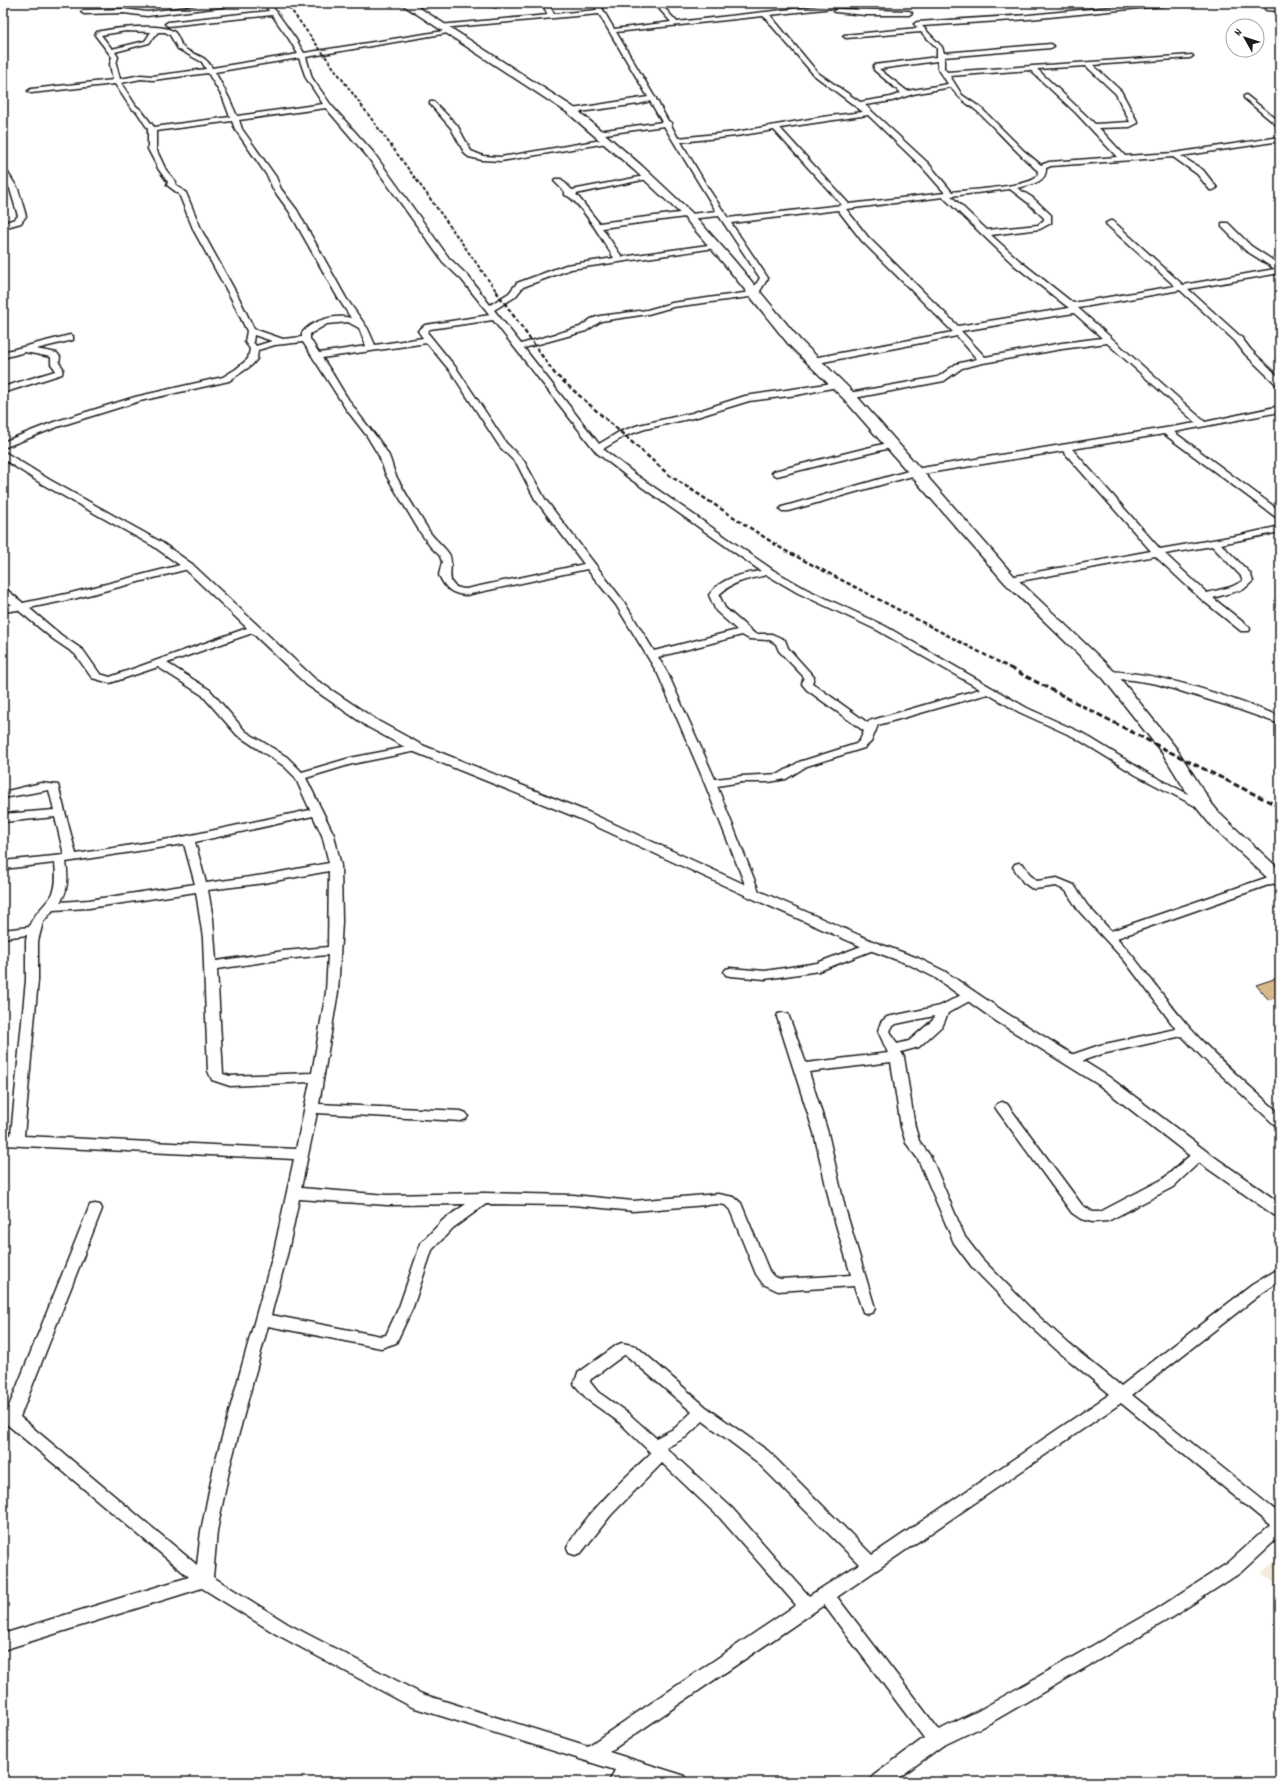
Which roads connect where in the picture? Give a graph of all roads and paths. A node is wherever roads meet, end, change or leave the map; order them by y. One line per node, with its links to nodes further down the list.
1 (238, 3): 12 (street)
2 (267, 3): 18 (street)
3 (484, 3): 4 (street)
4 (508, 3)
5 (545, 3): 21 (street)
6 (596, 3): 17 (street)
7 (657, 3): 22 (street)
8 (799, 3): 13 (street)
9 (861, 3): 13 (street)
10 (1170, 3): 24 (street)
11 (411, 4): 26 (main road)
12 (168, 8): 19 (street); 23 (street)
13 (808, 9): 20 (street); 24 (street)
14 (1268, 9): 15 (street)
15 (1280, 9)
16 (84, 12): 19 (street)
17 (601, 12): 21 (street); 29 (street)
18 (273, 13): 23 (street); 34 (street)
19 (147, 14): 25 (street)
20 (764, 14): 22 (street); 48 (street)
21 (552, 16): 26 (street)
22 (674, 23): 29 (street)
23 (168, 24): 30 (street)
24 (917, 24): 28 (street)
25 (130, 29): 27 (street); 33 (street)
26 (444, 29): 34 (street); 50 (main road)
27 (157, 30): 30 (street); 33 (street)
28 (923, 30): 31 (street); 36 (street)
29 (612, 31): 46 (street)
30 (171, 32): 39 (street)
31 (846, 36)
32 (1051, 46): 36 (street)
33 (110, 51): 41 (street)
34 (302, 56): 39 (street); 49 (street)
35 (1190, 56): 37 (street)
36 (941, 57): 40 (street); 44 (street)
37 (1087, 63): 38 (street); 54 (street)
38 (1032, 68): 40 (street); 54 (street)
39 (210, 70): 41 (street); 52 (street)
40 (944, 74): 42 (street)
41 (118, 81): 43 (street); 57 (street)
42 (953, 84): 44 (street); 63 (street)
43 (32, 91)
44 (906, 94): 48 (street)
45 (1246, 96): 55 (street)
46 (652, 98): 50 (street); 53 (street)
47 (432, 103): 58 (street)
48 (859, 104): 51 (street)
49 (328, 106): 52 (street); 87 (street)
50 (572, 111): 58 (main road)
51 (869, 113): 56 (street); 70 (street)
52 (235, 118): 57 (street); 85 (street)
53 (668, 123): 58 (street); 59 (street)
54 (1094, 126): 62 (street)
55 (1280, 126)
56 (776, 128): 59 (street); 71 (street)
57 (152, 129): 90 (street)
58 (602, 137): 65 (main road)
59 (678, 140): 72 (street)
60 (1280, 140): 61 (street)
61 (1174, 155): 62 (street); 68 (street)
62 (1122, 158): 63 (street)
63 (1043, 171): 67 (street)
64 (3, 172): 76 (street)
65 (647, 177): 69 (street); 73 (main road)
66 (558, 181): 69 (street)
67 (1011, 187): 70 (street); 79 (street)
68 (1213, 188)
69 (568, 193): 77 (street)
70 (948, 195): 71 (street); 79 (street)
71 (843, 206): 74 (street); 91 (street)
72 (721, 213): 73 (street); 74 (street)
73 (688, 216): 77 (street); 80 (main road)
74 (726, 221): 84 (street)
75 (1110, 222): 83 (street)
76 (3, 226)
77 (597, 226): 81 (street)
78 (1225, 226): 82 (street)
79 (985, 233): 86 (street)
80 (715, 246): 81 (street); 84 (main road)
81 (619, 259): 87 (street)
82 (1280, 270): 83 (street)
83 (1181, 287): 86 (street); 105 (street)
84 (754, 294): 97 (street); 104 (main road)
85 (348, 308): 88 (street); 89 (street)
86 (1073, 308): 91 (street); 94 (street)
87 (491, 311): 93 (street); 97 (street)
88 (331, 320): 89 (street); 92 (street)
89 (359, 323): 96 (street)
90 (251, 331): 95 (street); 98 (street)
91 (958, 331): 103 (street); 104 (street)
92 (306, 339): 95 (street); 102 (street)
93 (429, 340): 96 (street); 125 (street)
94 (1109, 340): 103 (street); 110 (street)
95 (283, 341): 98 (street)
96 (371, 347): 102 (street)
97 (520, 347): 115 (street)
98 (254, 349): 112 (street)
99 (27, 350): 100 (street); 101 (street); 101 (street)
100 (3, 355)
101 (54, 355): 107 (street)
102 (316, 356): 125 (street)
103 (983, 360): 108 (street)
104 (813, 361): 106 (main road)
105 (1280, 383)
106 (837, 384): 108 (main road); 115 (street)
107 (3, 390)
108 (849, 396): 113 (main road)
109 (1280, 409): 110 (street)
110 (1203, 425): 111 (street)
111 (1166, 431): 114 (street); 120 (street)
112 (3, 444)
113 (891, 445): 117 (main road); 118 (street)
114 (1065, 447): 117 (street); 123 (street)
115 (598, 448): 126 (street)
116 (3, 454): 124 (street)
117 (915, 472): 119 (street); 127 (main road)
118 (777, 473)
119 (785, 509)
120 (1280, 516)
121 (1280, 529): 122 (street)
122 (1214, 543): 123 (street); 129 (street)
123 (1158, 553): 127 (street); 129 (street)
124 (188, 566): 130 (street); 132 (street)
125 (591, 566): 135 (street)
126 (769, 572): 134 (street); 138 (street)
127 (1010, 580): 137 (main road)
128 (3, 592): 130 (street)
129 (1205, 597): 133 (street)
130 (21, 607): 131 (street); 136 (street)
131 (3, 609)
132 (254, 629): 136 (street); 141 (street)
133 (1245, 629)
134 (744, 631): 135 (street); 140 (street)
135 (652, 655): 143 (street)
136 (159, 663): 142 (street)
137 (1109, 675): 139 (street); 145 (main road)
138 (990, 690): 140 (street); 145 (street)
139 (1280, 720)
140 (869, 730): 143 (street)
141 (417, 748): 142 (street); 156 (street)
142 (300, 776): 147 (street)
143 (710, 783): 156 (street)
144 (3, 795): 146 (street)
145 (1205, 807): 154 (main road)
146 (60, 812): 148 (street); 150 (street)
147 (317, 812): 149 (street); 152 (street)
148 (3, 818)
149 (188, 839): 150 (street); 155 (street)
150 (65, 858): 151 (street); 157 (street)
151 (3, 865)
152 (335, 866): 155 (street); 162 (street)
153 (1019, 867): 160 (street)
154 (1279, 879): 160 (street)
155 (201, 886): 157 (street); 163 (street)
156 (754, 894): 161 (street)
157 (50, 906): 158 (street)
158 (35, 930): 159 (street); 178 (street)
159 (3, 934)
160 (1109, 936): 168 (street)
161 (872, 946): 164 (street); 165 (street)
162 (335, 950): 163 (street); 172 (street)
163 (211, 966): 172 (street)
164 (730, 972)
165 (969, 996): 166 (street); 170 (street)
166 (943, 1010): 169 (street); 169 (street)
167 (783, 1018): 171 (street)
168 (1185, 1032): 170 (street); 176 (street)
169 (895, 1054): 171 (street); 189 (street)
170 (1070, 1060): 180 (street)
171 (801, 1068): 186 (street)
172 (318, 1077): 174 (street)
173 (1002, 1107): 180 (street)
174 (311, 1108): 175 (street); 179 (street)
175 (461, 1116)
176 (1280, 1122)
177 (3, 1140): 178 (street)
178 (17, 1140): 179 (street)
179 (301, 1154): 181 (street)
180 (1200, 1155): 184 (street)
181 (293, 1193): 182 (street); 188 (street)
182 (484, 1198): 186 (street); 188 (street)
183 (95, 1210): 191 (street)
184 (1280, 1211)
185 (1280, 1274): 189 (street)
186 (860, 1280): 187 (street)
187 (868, 1308)
188 (262, 1318): 197 (street)
189 (1122, 1394): 193 (street); 196 (street)
190 (701, 1411): 192 (street); 192 (street); 196 (street)
191 (8, 1416): 197 (street)
192 (658, 1449): 195 (street); 199 (street)
193 (1280, 1522)
194 (1280, 1526): 201 (street)
195 (575, 1548)
196 (870, 1565): 198 (street)
197 (204, 1580): 200 (street); 202 (street)
198 (826, 1595): 199 (street); 201 (street)
199 (807, 1606): 202 (street)
200 (3, 1642)
201 (936, 1740): 206 (street)
202 (591, 1754): 203 (street)
203 (626, 1765): 204 (street); 205 (street)
204 (618, 1782)
205 (679, 1782)
206 (879, 1782)

